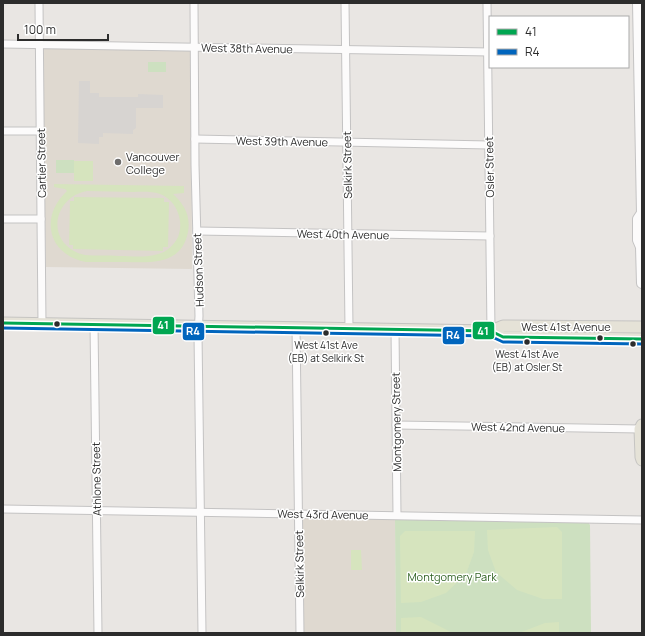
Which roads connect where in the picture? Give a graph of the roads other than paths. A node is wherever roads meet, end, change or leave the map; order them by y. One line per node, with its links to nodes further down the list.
1 (39, 3): 7 (street, Cartier Street)
2 (194, 3): 8 (street, Hudson Street)
3 (345, 3): 9 (street, Selkirk Street)
4 (487, 3): 10 (street, Osler Street)
5 (638, 3): 11 (main road)
6 (3, 44): 7 (street, West 38th Avenue)
7 (40, 45): 8 (street, West 38th Avenue); 13 (street, Cartier Street)
8 (194, 47): 9 (street, West 38th Avenue); 14 (street, Hudson Street)
9 (346, 50): 10 (street, West 38th Avenue); 15 (street, Selkirk Street)
10 (489, 52): 16 (street, Osler Street)
11 (640, 54): 17 (main road)
12 (3, 131): 13 (street)
13 (40, 132): 19 (street, Cartier Street)
14 (195, 140): 15 (street, West 39th Avenue); 20 (street, Hudson Street)
15 (347, 142): 16 (street, West 39th Avenue); 21 (street, Selkirk Street)
16 (489, 145): 22 (street, Osler Street)
17 (642, 214): 23 (main road)
18 (3, 219): 19 (street)
19 (41, 219): 26 (street, Cartier Street)
20 (197, 231): 21 (street, West 40th Avenue); 28 (street, Hudson Street)
21 (348, 234): 22 (street, West 40th Avenue); 31 (street, Selkirk Street)
22 (490, 236): 33 (street, Osler Street)
23 (642, 247): 24 (main road)
24 (642, 283)
25 (3, 323): 26 (main road, West 41st Avenue)
26 (42, 324): 27 (main road, West 41st Avenue)
27 (94, 324): 28 (main road, West 41st Avenue); 39 (street, Athlone Street)
28 (199, 326): 29 (main road, West 41st Avenue); 40 (street, Hudson Street)
29 (296, 327): 31 (main road, West 41st Avenue); 41 (street, Selkirk Street)
30 (642, 327): 33 (main road, West 41st Avenue)
31 (349, 328): 32 (main road, West 41st Avenue)
32 (395, 328): 33 (main road, West 41st Avenue); 35 (street, Montgomery Street)
33 (491, 331): 34 (main road, West 41st Avenue)
34 (642, 339)
35 (396, 425): 36 (street, West 42nd Avenue); 42 (street, Montgomery Street)
36 (641, 427): 37 (main road)
37 (642, 460)
38 (3, 509): 39 (street, West 43rd Avenue)
39 (96, 510): 40 (street, West 43rd Avenue); 44 (street, Athlone Street)
40 (200, 512): 41 (street, West 43rd Avenue); 45 (street, Hudson Street)
41 (298, 513): 42 (street, West 43rd Avenue); 46 (street, Selkirk Street)
42 (397, 515): 43 (street, West 43rd Avenue)
43 (642, 520)
44 (98, 633)
45 (202, 633)
46 (300, 633)

